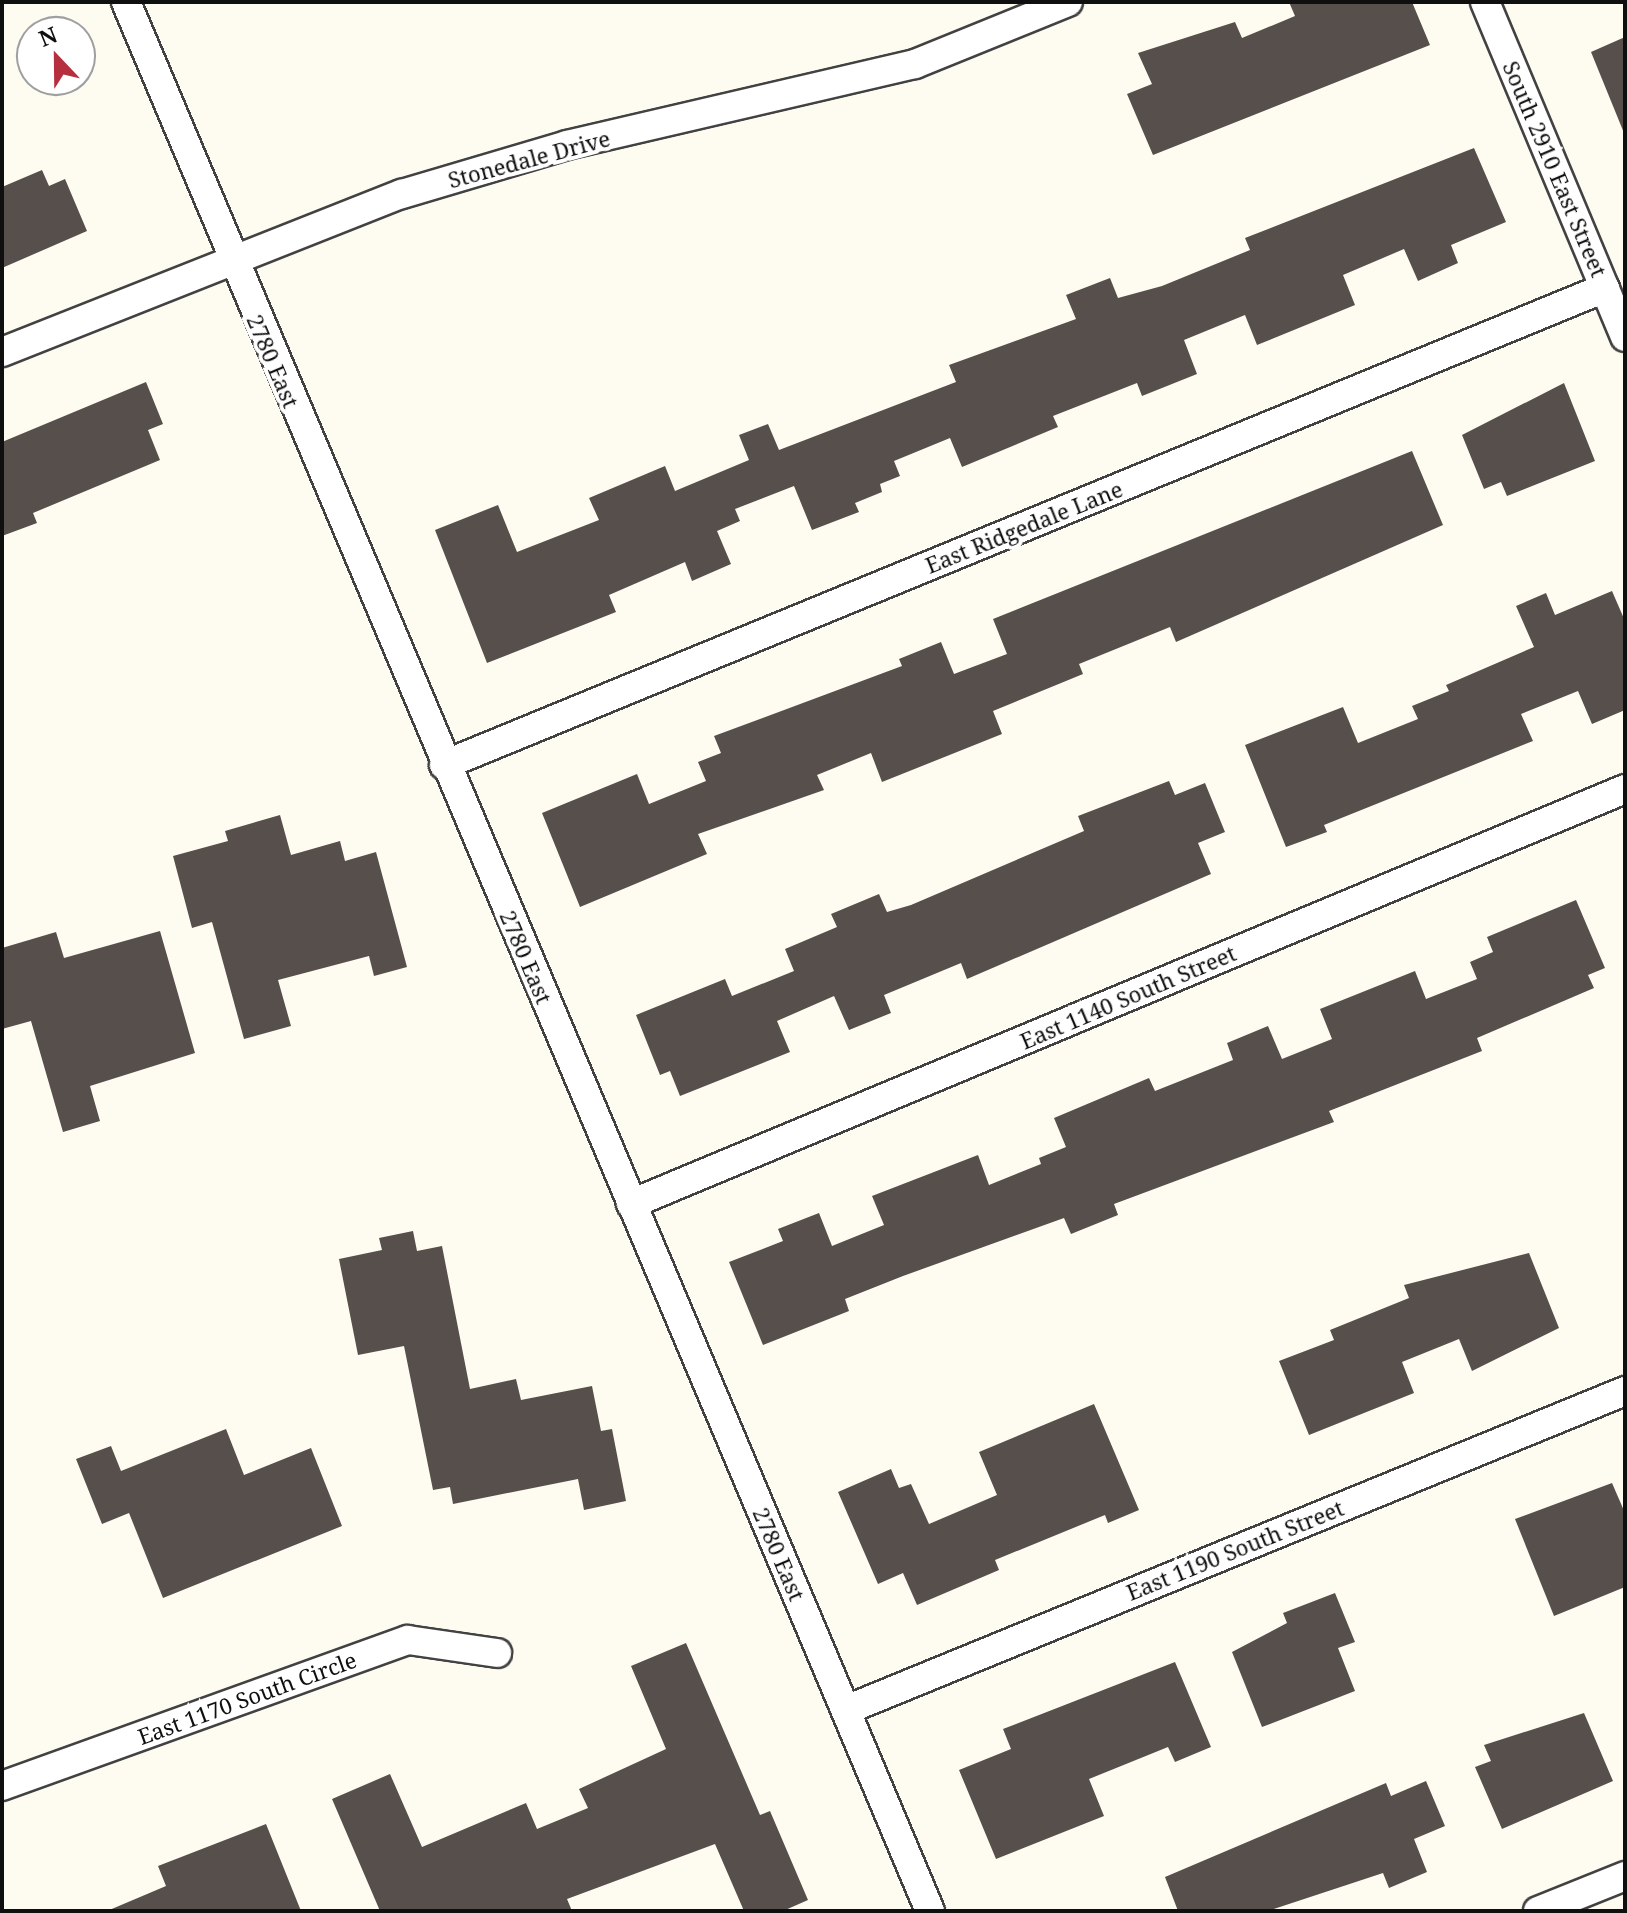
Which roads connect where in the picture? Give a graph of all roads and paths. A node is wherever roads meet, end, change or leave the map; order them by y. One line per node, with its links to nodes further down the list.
1 (126, 2): 4 (street, 2780 East)
2 (1068, 2): 4 (street, Stonedale Drive)
3 (1485, 2): 5 (street, South 2910 East Street)
4 (232, 261): 7 (street, Stonedale Drive); 8 (street, 2780 East)
5 (1605, 288): 6 (street, South 2910 East Street); 8 (street, East Ridgedale Lane)
6 (1625, 337)
7 (2, 352)
8 (444, 765): 10 (street, 2780 East)
9 (1625, 789): 10 (street, East 1140 South Street)
10 (631, 1204): 13 (street, 2780 East)
11 (1625, 1391): 13 (street, East 1190 South Street)
12 (497, 1653): 14 (street, East 1170 South Circle)
13 (846, 1710): 16 (street, 2780 East)
14 (2, 1786)
15 (1625, 1876): 17 (street)
16 (930, 1911)
17 (1538, 1911)

